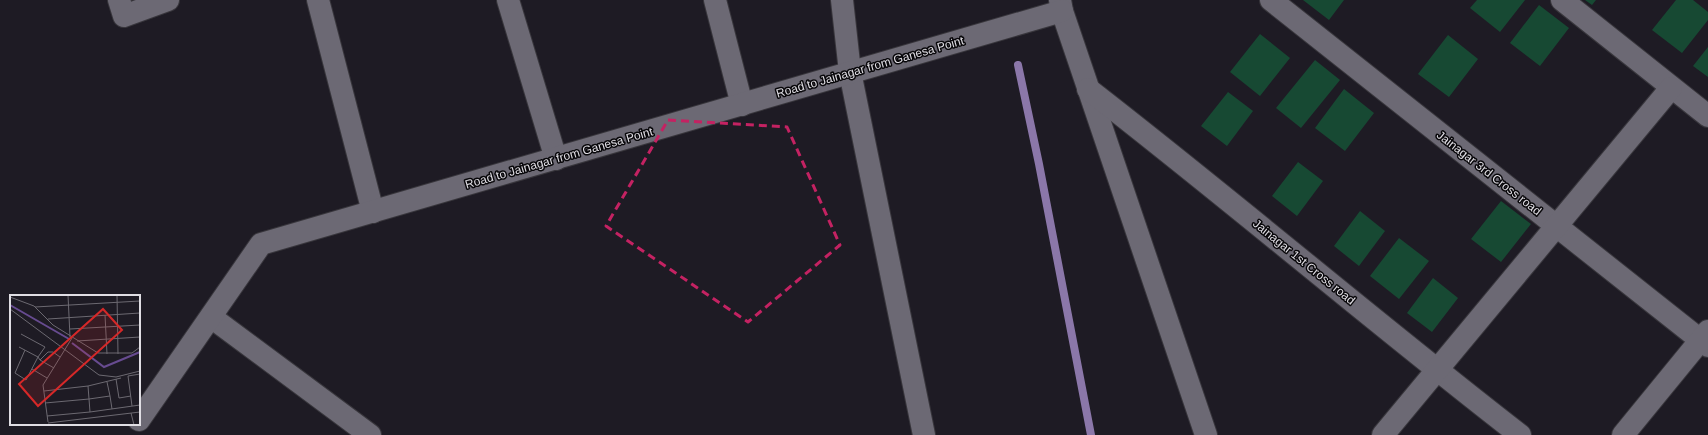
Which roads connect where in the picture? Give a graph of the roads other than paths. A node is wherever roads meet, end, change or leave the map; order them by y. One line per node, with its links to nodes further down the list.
1 (119, 0): 2 (street)
2 (168, 0)
3 (318, 0): 16 (street)
4 (508, 0): 15 (street)
5 (715, 0): 13 (street)
6 (842, 0): 10 (street)
7 (1271, 0): 17 (street, Jainagar 3rd Cross road)
8 (1562, 0): 11 (street)
9 (1061, 6): 10 (street, Road to Jainagar from Ganesa Point); 12 (street)
10 (850, 72): 13 (street, Road to Jainagar from Ganesa Point); 25 (street)
11 (1671, 88): 14 (street); 17 (street)
12 (1088, 89): 20 (street, Jainagar 1st Cross road); 26 (street)
13 (742, 105): 15 (street, Road to Jainagar from Ganesa Point)
14 (1708, 116)
15 (556, 159): 16 (street, Road to Jainagar from Ganesa Point)
16 (373, 212): 18 (street, Road to Jainagar from Ganesa Point)
17 (1556, 226): 19 (street, Jainagar 3rd Cross road); 20 (street)
18 (211, 317): 21 (street, Road to Jainagar from Ganesa Point); 24 (street)
19 (1706, 339): 29 (street)
20 (1436, 370): 27 (street); 28 (street, Jainagar 1st Cross road)
21 (140, 419)
22 (135, 425): 23 (street)
23 (128, 435)
24 (370, 435)
25 (924, 435)
26 (1206, 435)
27 (1383, 435)
28 (1520, 435)
29 (1624, 435)

